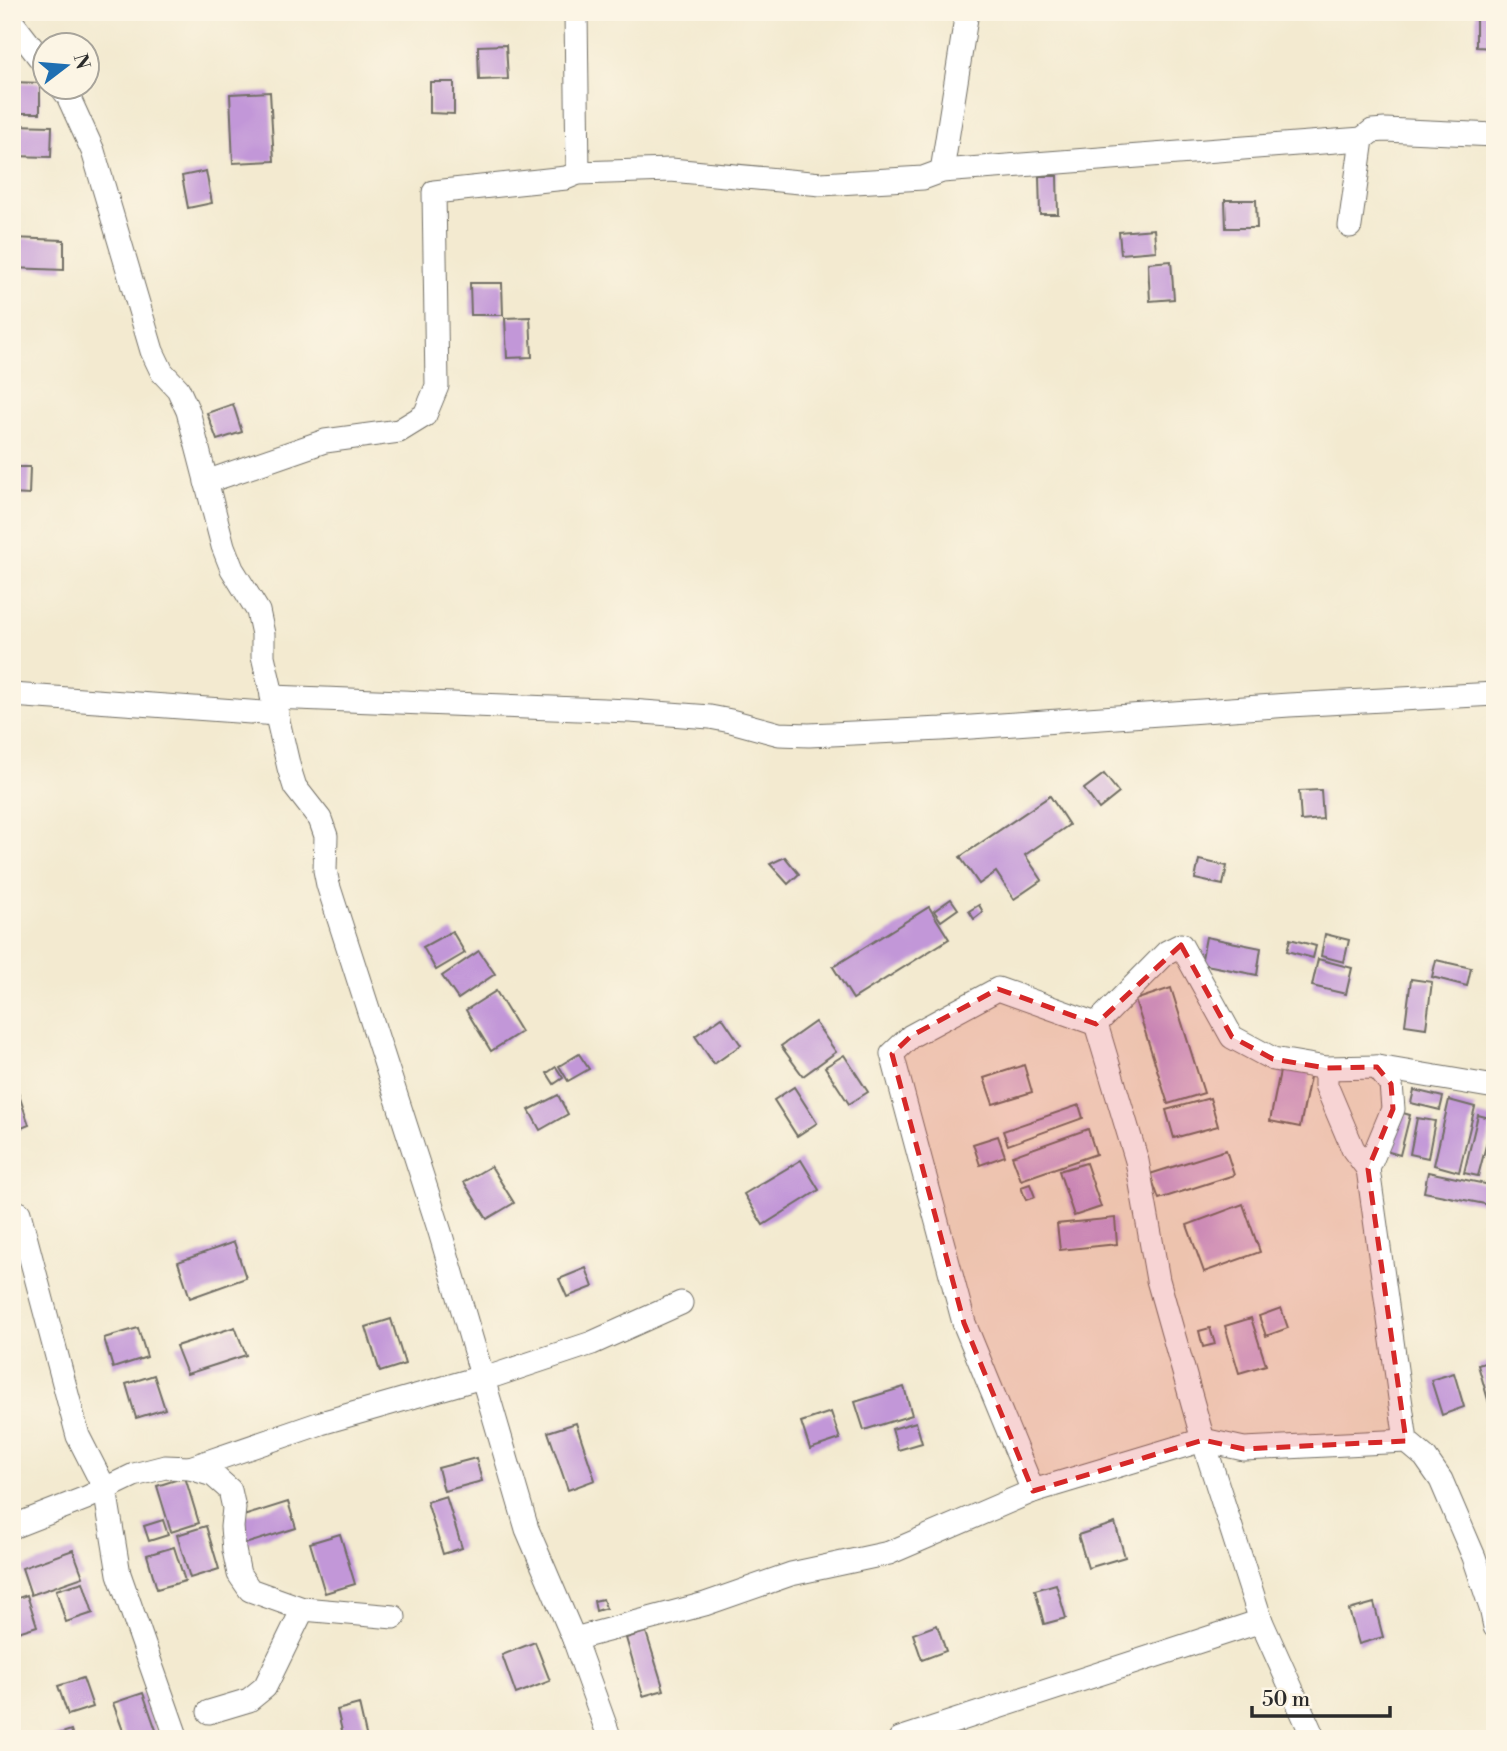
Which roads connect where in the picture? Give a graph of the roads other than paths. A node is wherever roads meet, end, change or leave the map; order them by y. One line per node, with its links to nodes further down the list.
1 (576, 12): 9 (street)
2 (965, 12): 8 (street)
3 (12, 22): 4 (street)
4 (30, 53)
5 (71, 102): 11 (street)
6 (1495, 135): 7 (street)
7 (1362, 139): 8 (street); 10 (street)
8 (942, 171): 9 (street)
9 (578, 173): 11 (street)
10 (1350, 226)
11 (206, 482): 14 (street)
12 (1495, 694): 14 (street)
13 (12, 695): 14 (street)
14 (275, 705): 22 (street)
15 (1096, 1024): 17 (street); 23 (street); 27 (street)
16 (1377, 1067): 17 (street); 18 (street); 19 (street)
17 (1326, 1068): 19 (street)
18 (1495, 1087)
19 (1368, 1169): 24 (street)
20 (19, 1213): 26 (street)
21 (681, 1303): 22 (street)
22 (482, 1377): 25 (street); 34 (street)
23 (1203, 1440): 24 (street); 27 (street); 32 (street)
24 (1406, 1441): 29 (street)
25 (190, 1468): 26 (street); 30 (street)
26 (105, 1489): 28 (street); 36 (street)
27 (1033, 1491): 34 (street)
28 (12, 1527)
29 (1484, 1553): 33 (street)
30 (303, 1609): 31 (street); 35 (street)
31 (394, 1617)
32 (1261, 1621): 38 (street); 39 (street)
33 (1495, 1627)
34 (574, 1639): 37 (street)
35 (209, 1712)
36 (177, 1739)
37 (610, 1739)
38 (900, 1739)
39 (1314, 1739)

